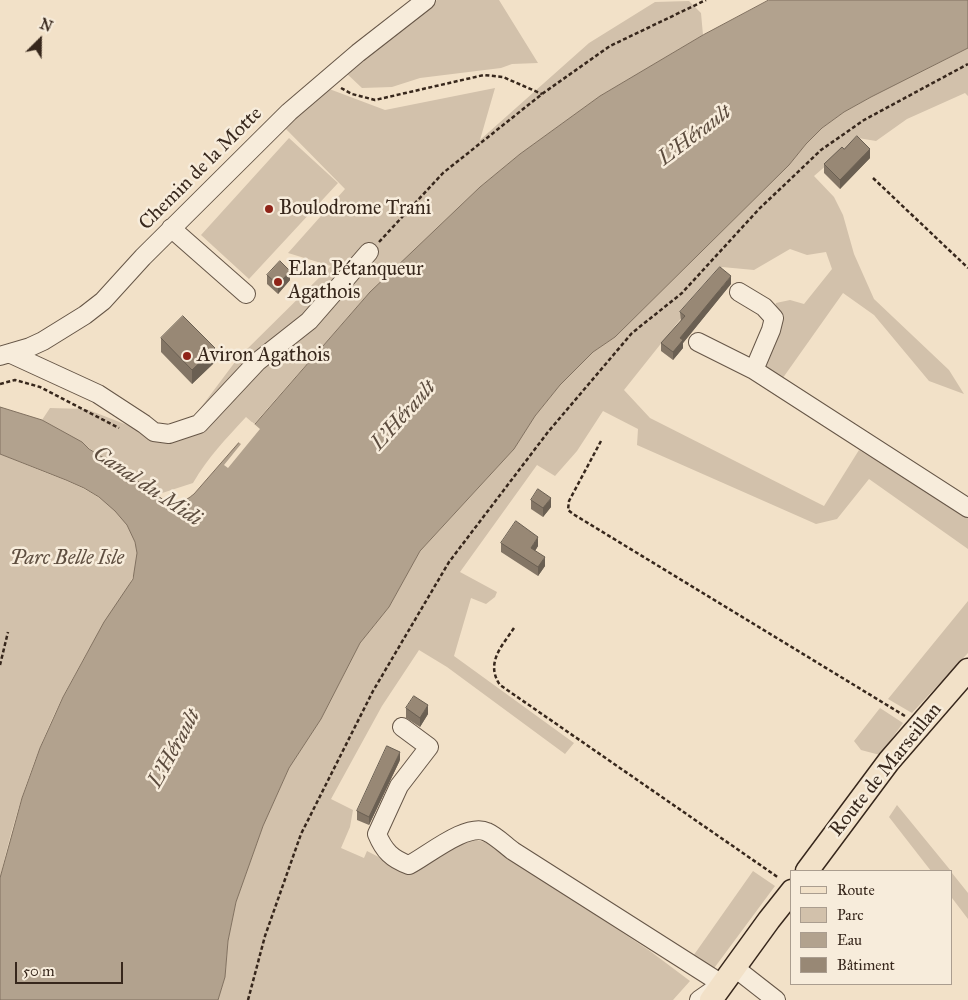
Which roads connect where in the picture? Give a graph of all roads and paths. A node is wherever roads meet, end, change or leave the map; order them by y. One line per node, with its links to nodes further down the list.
1 (426, 0): 4 (street, Chemin de la Motte)
2 (706, 0): 5 (path)
3 (968, 64): 28 (path)
4 (327, 79): 5 (path); 7 (street, Chemin de la Motte)
5 (542, 94): 8 (path)
6 (873, 178): 9 (path)
7 (171, 228): 11 (street); 13 (street, Chemin de la Motte)
8 (369, 252): 13 (street)
9 (968, 268)
10 (739, 292): 14 (street)
11 (246, 294)
12 (698, 342): 14 (street)
13 (6, 355)
14 (754, 370): 18 (street)
15 (0, 384): 16 (path)
16 (121, 429)
17 (601, 441): 23 (path)
18 (968, 508)
19 (514, 628): 26 (path)
20 (8, 632): 21 (path)
21 (0, 665)
22 (968, 670): 23 (main road, Route de Marseillan)
23 (920, 726): 25 (main road, Route de Marseillan)
24 (402, 727): 27 (street)
25 (807, 870)
26 (788, 886): 27 (main road)
27 (722, 984): 29 (street); 30 (street)
28 (248, 1000)
29 (699, 1000)
30 (776, 1000)

